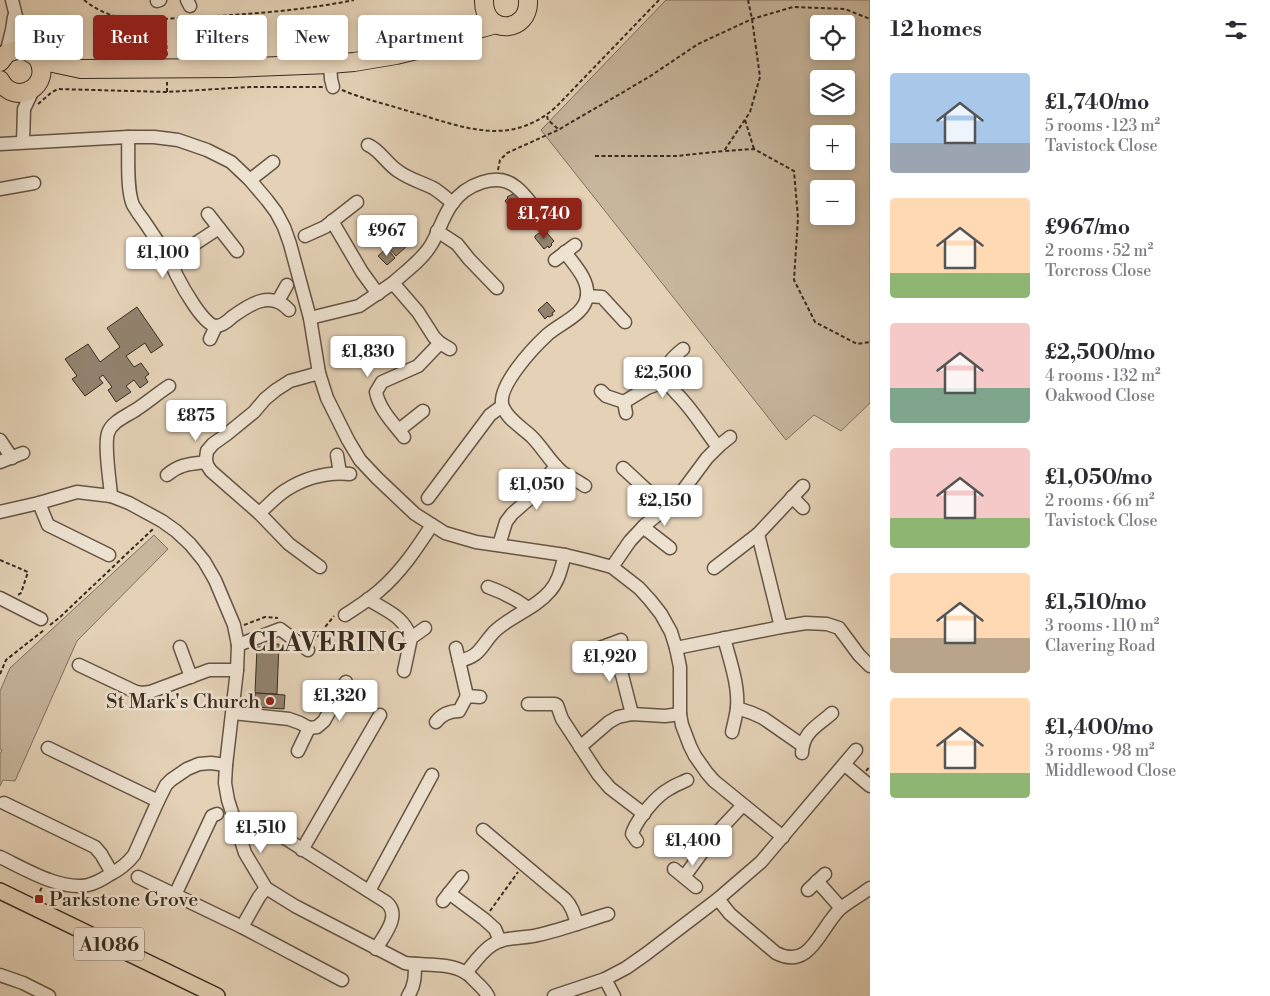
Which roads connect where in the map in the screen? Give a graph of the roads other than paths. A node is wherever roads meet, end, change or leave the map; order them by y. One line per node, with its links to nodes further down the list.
1 (483, 3): 4 (highway); 5 (highway)
2 (532, 3): 5 (highway)
3 (13, 6): 8 (street)
4 (474, 15)
5 (496, 24): 6 (highway)
6 (482, 28)
7 (15, 50): 8 (highway)
8 (2, 58)
9 (37, 60): 14 (highway)
10 (47, 60): 13 (highway)
11 (366, 60): 12 (highway)
12 (330, 64): 13 (highway); 15 (street)
13 (80, 77): 14 (highway)
14 (36, 85): 16 (highway); 17 (street)
15 (333, 87)
16 (6, 89): 17 (street)
17 (24, 109): 19 (street)
18 (128, 137): 19 (street); 23 (street); 36 (street)
19 (23, 142): 20 (street)
20 (0, 144)
21 (368, 145): 27 (street)
22 (273, 162): 23 (street)
23 (250, 180): 44 (street)
24 (34, 183): 25 (street)
25 (0, 189)
26 (358, 202): 30 (street)
27 (453, 203): 28 (street); 32 (street)
28 (536, 210)
29 (208, 214): 31 (street)
30 (332, 222): 33 (street); 40 (street)
31 (219, 228): 34 (street); 36 (street)
32 (437, 232): 37 (street); 39 (street)
33 (305, 236)
34 (237, 251)
35 (565, 253): 41 (street)
36 (170, 260): 46 (street)
37 (393, 283): 40 (street); 54 (street)
38 (287, 285): 42 (street)
39 (497, 288)
40 (378, 294): 44 (street)
41 (587, 296): 45 (street); 53 (street)
42 (278, 301): 43 (street); 46 (street)
43 (289, 310)
44 (310, 318): 49 (street)
45 (625, 322)
46 (216, 326): 47 (street)
47 (210, 339)
48 (683, 350): 50 (street)
49 (319, 373): 60 (street); 74 (street)
50 (667, 381): 52 (street); 57 (street)
51 (169, 386): 66 (street)
52 (601, 391)
53 (502, 406): 61 (street); 67 (street)
54 (423, 411)
55 (730, 437): 57 (street)
56 (0, 440): 59 (street)
57 (718, 447): 70 (street)
58 (337, 456): 73 (street)
59 (0, 462)
60 (206, 462): 63 (street); 73 (street)
61 (556, 466): 64 (street); 77 (street)
62 (623, 468): 70 (street)
63 (167, 474)
64 (585, 486)
65 (803, 486): 68 (street)
66 (112, 496): 69 (street); 95 (street)
67 (428, 498)
68 (792, 498): 71 (street); 76 (street)
69 (39, 503): 72 (street); 79 (street)
70 (666, 508): 75 (street)
71 (803, 508)
72 (0, 512)
73 (259, 513): 81 (street)
74 (432, 525): 77 (street); 86 (street)
75 (643, 527): 78 (street); 82 (street)
76 (758, 534): 83 (street); 90 (street)
77 (499, 545): 80 (street)
78 (670, 548)
79 (109, 555)
80 (565, 555): 82 (street); 87 (street)
81 (320, 567)
82 (612, 568): 98 (street)
83 (714, 568)
84 (488, 588): 87 (street)
85 (9, 598): 89 (street)
86 (368, 599): 88 (street); 92 (street)
87 (528, 608): 100 (street)
88 (345, 616)
89 (41, 619)
90 (781, 627): 93 (street); 102 (street)
91 (425, 628): 92 (street)
92 (411, 638): 104 (street)
93 (724, 638): 98 (street); 108 (street)
94 (621, 640): 111 (street)
95 (238, 644): 99 (street); 103 (street)
96 (180, 647): 105 (street)
97 (456, 648): 100 (street)
98 (676, 648): 112 (street)
99 (308, 650)
100 (459, 661): 114 (street)
101 (79, 665): 105 (street)
102 (870, 666)
103 (237, 670): 105 (street); 109 (street)
104 (404, 672)
105 (191, 677)
106 (346, 682): 115 (street)
107 (528, 704): 117 (street)
108 (737, 708): 110 (street); 116 (street)
109 (233, 713): 115 (street); 121 (street)
110 (832, 713)
111 (632, 714): 112 (street); 117 (street)
112 (680, 714): 128 (street)
113 (380, 715): 135 (street)
114 (436, 722)
115 (309, 728): 120 (street)
116 (732, 732)
117 (580, 747): 130 (street)
118 (48, 748): 126 (street)
119 (856, 750): 122 (street)
120 (298, 752)
121 (226, 765): 126 (street); 144 (street)
122 (845, 765): 125 (street); 133 (street)
123 (432, 775): 147 (street)
124 (687, 780): 130 (street)
125 (870, 786)
126 (158, 801): 138 (street)
127 (4, 803): 138 (street)
128 (743, 805): 133 (street); 141 (street)
129 (216, 813): 148 (street)
130 (644, 814): 134 (street)
131 (483, 830): 152 (street)
132 (280, 835): 135 (street)
133 (783, 837): 149 (street)
134 (637, 842)
135 (302, 850): 147 (street)
136 (0, 857): 138 (street)
137 (674, 869): 141 (street)
138 (112, 874)
139 (462, 877): 154 (street)
140 (138, 878): 148 (street)
141 (684, 878): 143 (street)
142 (817, 882): 150 (street)
143 (696, 887)
144 (266, 888): 153 (street); 155 (street)
145 (870, 888): 150 (street)
146 (0, 891): 162 (main road, A1086)
147 (368, 891): 155 (street)
148 (175, 895): 153 (street)
149 (718, 899): 150 (street); 159 (street)
150 (842, 908)
151 (608, 914): 152 (street)
152 (577, 924): 154 (street)
153 (242, 927): 160 (street)
154 (500, 941): 158 (street)
155 (376, 949): 156 (street)
156 (415, 964): 158 (street); 163 (street)
157 (0, 973): 161 (street)
158 (466, 973): 164 (street)
159 (605, 979): 165 (street); 166 (street)
160 (342, 980)
161 (49, 996)
162 (217, 996)
163 (408, 996)
164 (488, 996)
165 (554, 996)
166 (614, 996)

